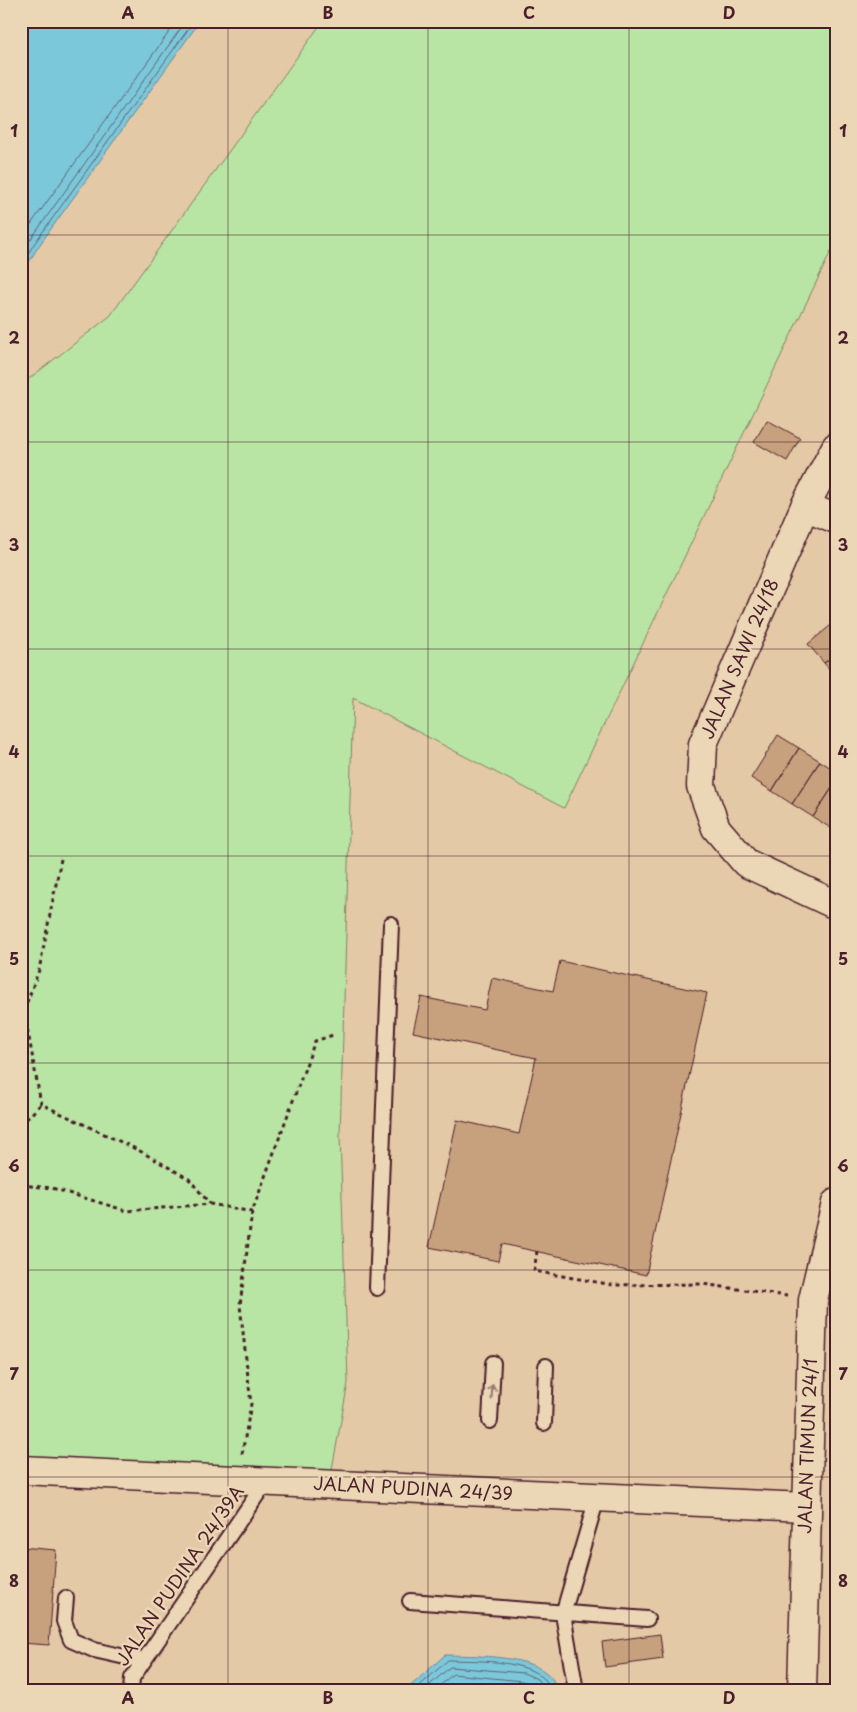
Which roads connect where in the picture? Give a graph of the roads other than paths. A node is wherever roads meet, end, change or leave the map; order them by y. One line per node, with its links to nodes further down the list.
1 (836, 447): 2 (street, JALAN SAWI 24/18)
2 (805, 506): 3 (street); 4 (street, JALAN SAWI 24/18)
3 (836, 519)
4 (836, 905)
5 (391, 924): 8 (lane)
6 (836, 1203): 7 (street, JALAN TIMUN 24/1)
7 (831, 1241): 16 (street, JALAN TIMUN 24/1)
8 (377, 1288)
9 (493, 1363): 11 (lane, one-way to 9)
10 (546, 1366): 12 (lane)
11 (490, 1421)
12 (544, 1423)
13 (21, 1470): 14 (street, JALAN PUDINA 24/39)
14 (265, 1483): 15 (street, JALAN PUDINA 24/39); 21 (lane, JALAN PUDINA 24/39A)
15 (597, 1498): 16 (street, JALAN PUDINA 24/39); 19 (lane)
16 (805, 1507): 24 (street, JALAN TIMUN 24/1)
17 (66, 1598): 21 (lane)
18 (410, 1601): 19 (lane)
19 (563, 1614): 20 (lane); 23 (lane)
20 (647, 1619)
21 (143, 1661): 22 (lane, JALAN PUDINA 24/39A)
22 (131, 1691)
23 (576, 1691)
24 (802, 1691)

